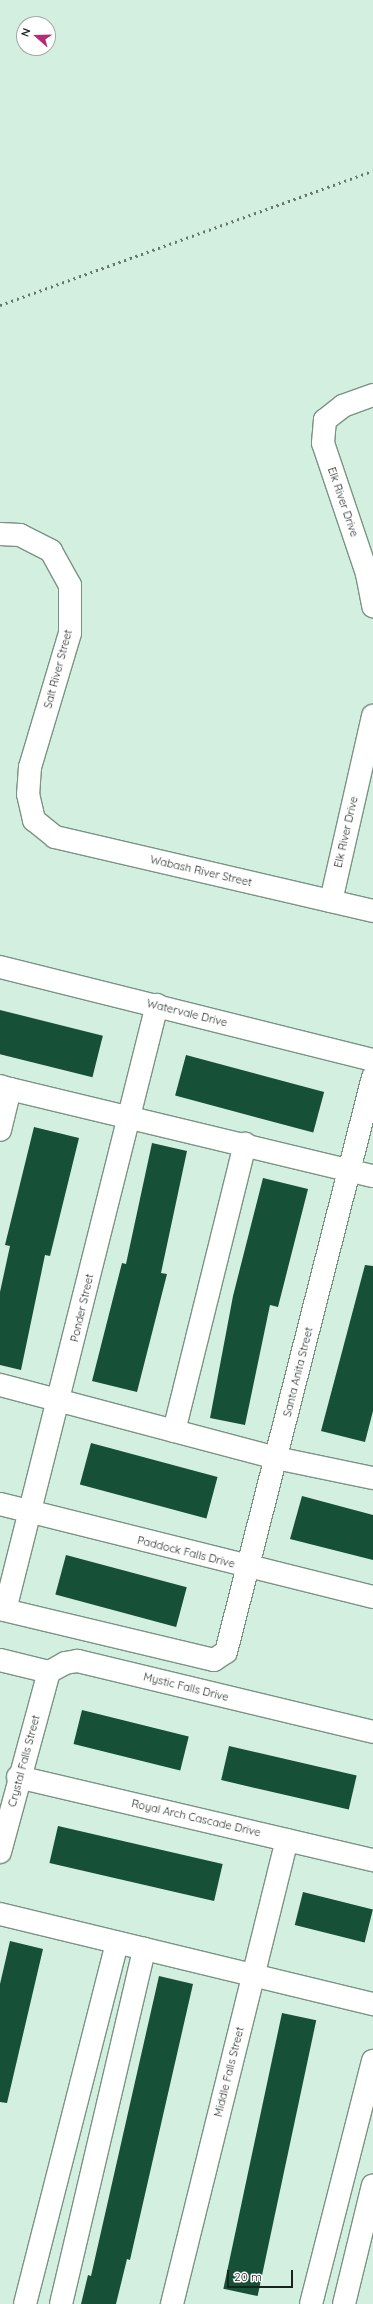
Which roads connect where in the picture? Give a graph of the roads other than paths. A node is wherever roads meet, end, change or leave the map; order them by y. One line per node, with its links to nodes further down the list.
1 (373, 395): 3 (street, Elk River Drive)
2 (0, 534): 5 (street, Salt River Street)
3 (373, 606)
4 (373, 716): 6 (street, Elk River Drive)
5 (34, 820): 6 (street, Wabash River Street)
6 (331, 900): 7 (street, Wabash River Street)
7 (373, 911)
8 (0, 967): 9 (street, Watervale Drive)
9 (157, 1005): 10 (street, Watervale Drive); 13 (street, Ponder Street)
10 (373, 1060)
11 (373, 1077): 16 (street, Santa Anita Street)
12 (5, 1088): 13 (street); 14 (street)
13 (128, 1114): 15 (street); 19 (street, Ponder Street)
14 (0, 1130)
15 (246, 1144): 16 (street); 20 (street)
16 (350, 1170): 17 (street); 21 (street, Santa Anita Street)
17 (373, 1176)
18 (0, 1385): 19 (street)
19 (60, 1401): 20 (street); 24 (street, Ponder Street)
20 (174, 1431): 21 (street)
21 (276, 1458): 22 (street); 25 (street, Santa Anita Street)
22 (373, 1478)
23 (0, 1504): 24 (street, Paddock Falls Drive)
24 (30, 1512): 25 (street, Paddock Falls Drive); 27 (street, Ponder Street)
25 (248, 1567): 26 (street, Paddock Falls Drive); 27 (street, Santa Anita Street)
26 (373, 1597)
27 (2, 1609)
28 (0, 1660): 29 (street)
29 (49, 1672): 30 (street, Mystic Falls Drive); 31 (street, Crystal Falls Street)
30 (373, 1732)
31 (18, 1777): 32 (street, Crystal Falls Street); 33 (street, Royal Arch Cascade Drive)
32 (5, 1809): 34 (street, Crystal Falls Street)
33 (287, 1840): 35 (street, Royal Arch Cascade Drive); 39 (street, Middle Falls Street)
34 (0, 1852)
35 (373, 1860)
36 (0, 1914): 37 (street)
37 (117, 1943): 38 (street); 43 (street)
38 (144, 1949): 39 (street); 44 (street)
39 (253, 1975): 40 (street); 45 (street, Middle Falls Street)
40 (373, 2004)
41 (373, 2061): 46 (street)
42 (373, 2185): 47 (street)
43 (25, 2304)
44 (61, 2304)
45 (172, 2304)
46 (311, 2304)
47 (344, 2304)

